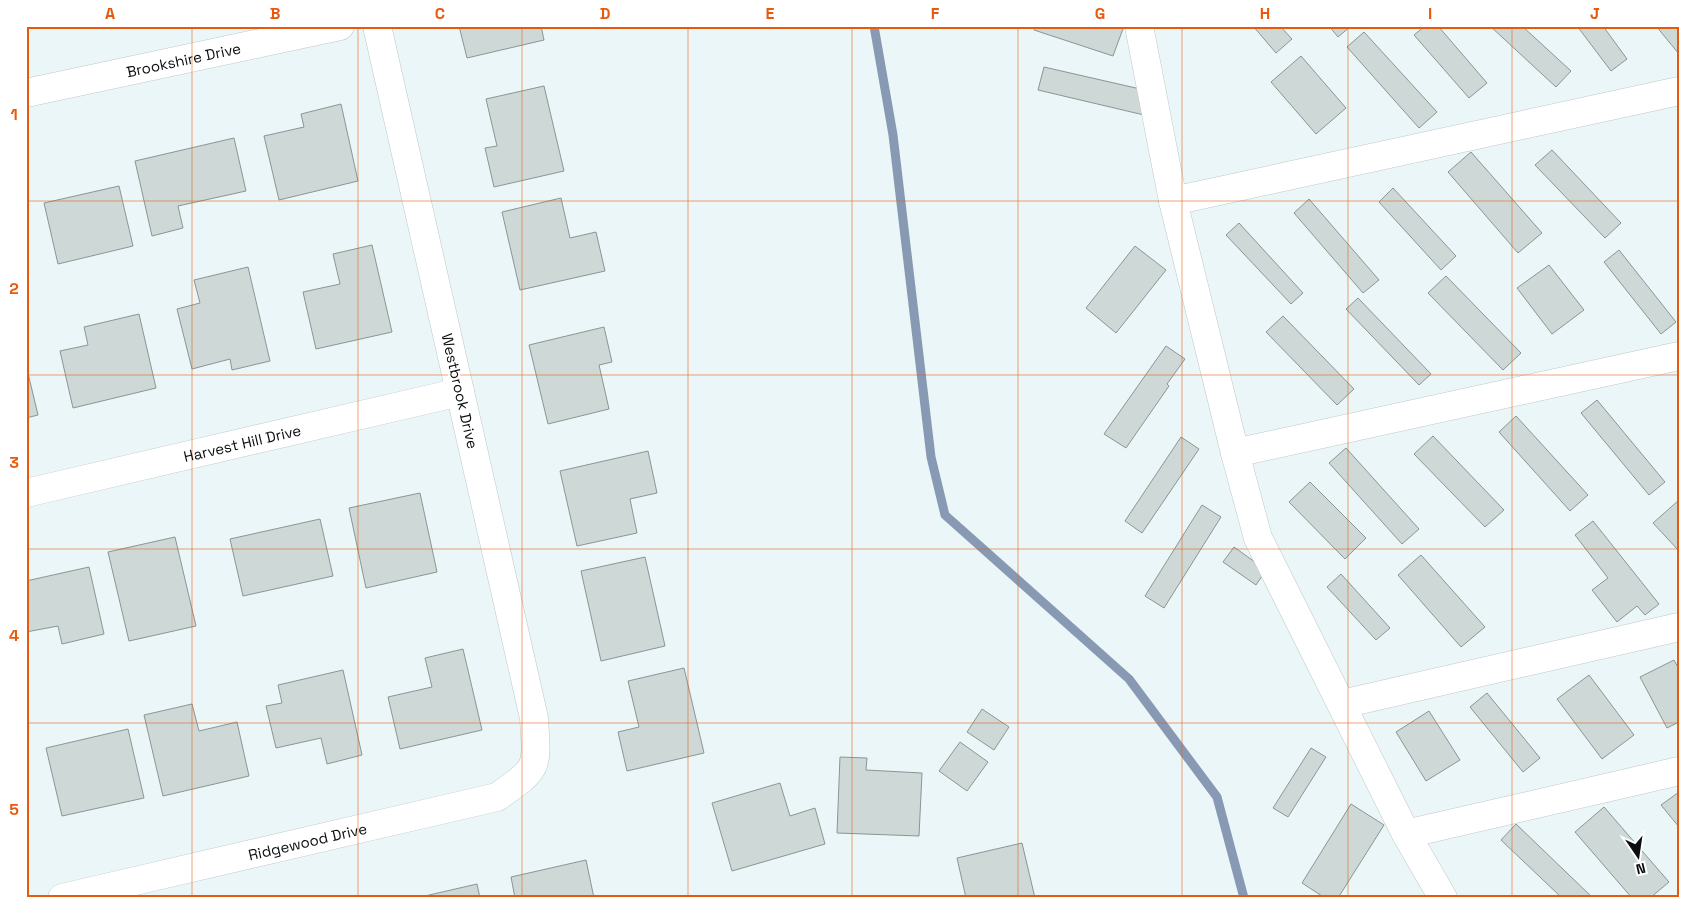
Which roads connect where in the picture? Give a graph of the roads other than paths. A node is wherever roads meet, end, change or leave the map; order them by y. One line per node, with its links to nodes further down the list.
1 (340, 26): 5 (street, Brookshire Drive)
2 (378, 26): 8 (street, Westbrook Drive)
3 (1139, 26): 6 (street)
4 (1679, 91): 6 (street)
5 (26, 94)
6 (1173, 201): 9 (street)
7 (1679, 356): 9 (street)
8 (460, 392): 10 (street, Harvest Hill Drive); 13 (street, Westbrook Drive)
9 (1235, 453): 12 (street)
10 (26, 493)
11 (1679, 627): 12 (street)
12 (1342, 704): 15 (street)
13 (536, 757): 16 (street, Ridgewood Drive)
14 (1679, 770): 15 (street)
15 (1406, 834): 17 (street)
16 (62, 898)
17 (1443, 898)

